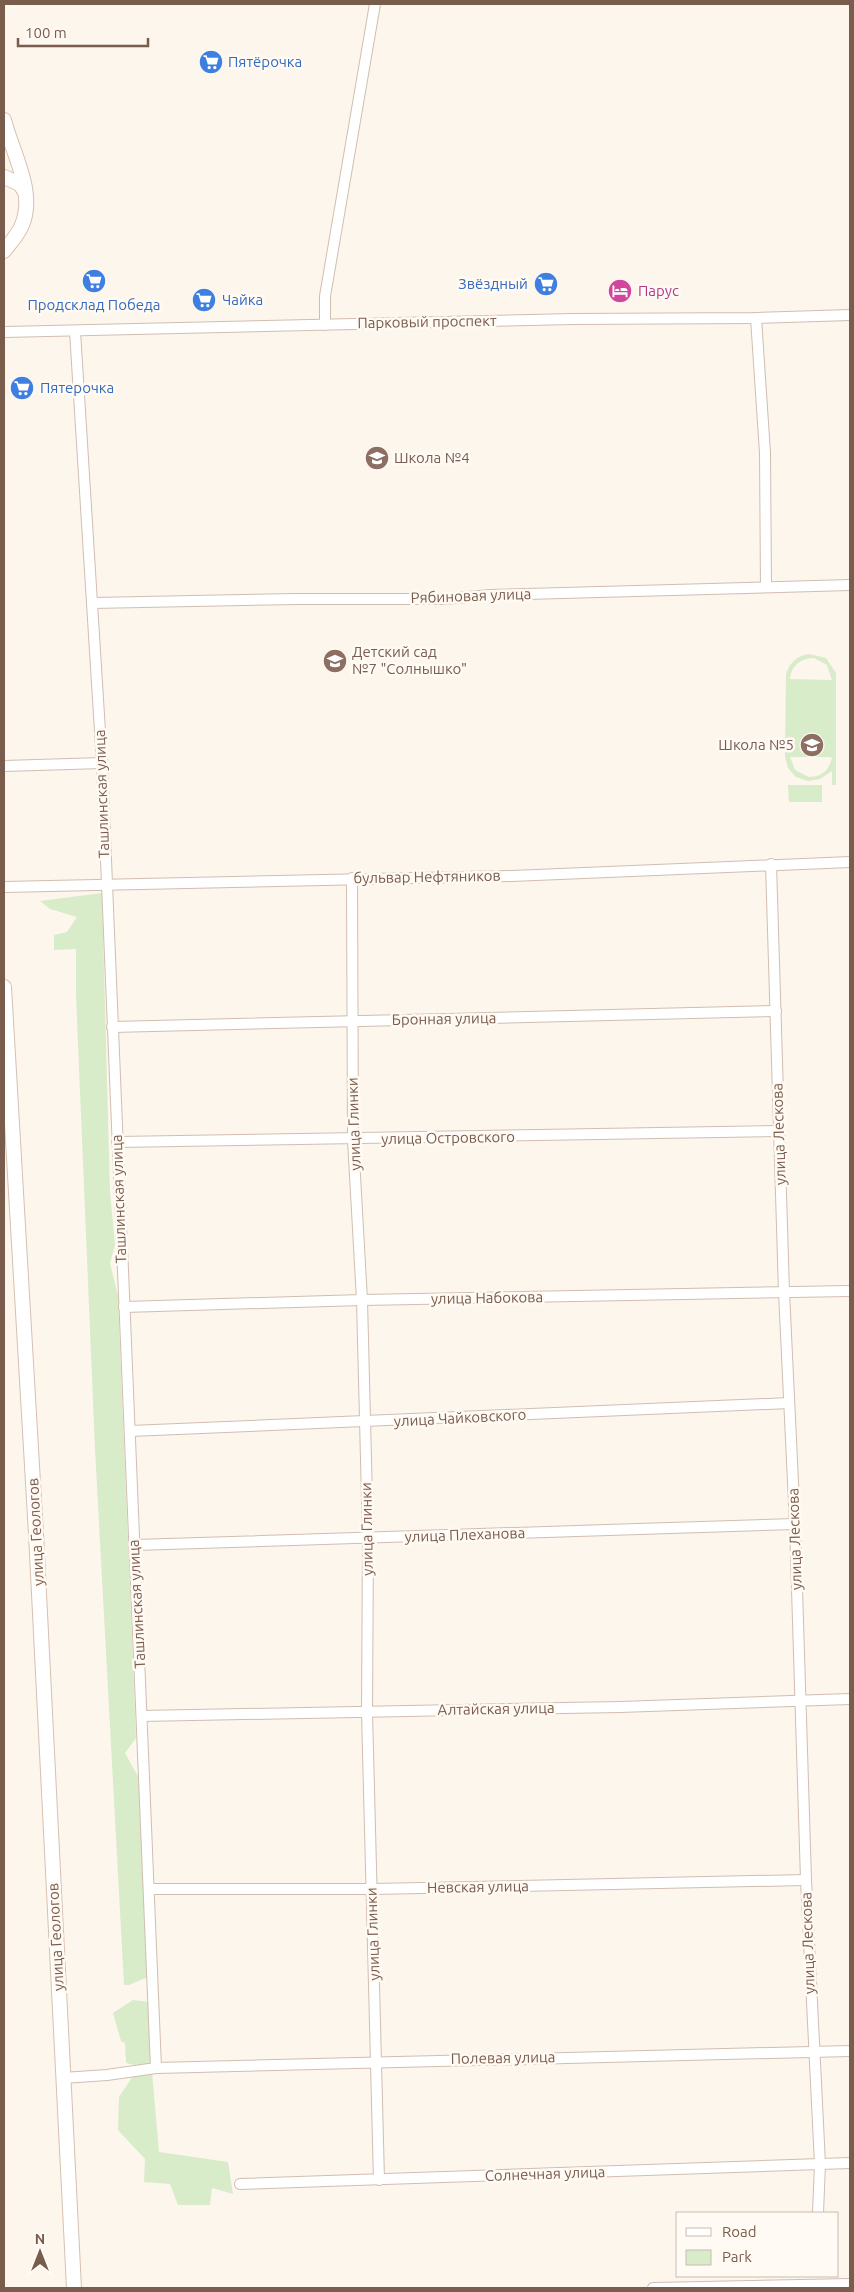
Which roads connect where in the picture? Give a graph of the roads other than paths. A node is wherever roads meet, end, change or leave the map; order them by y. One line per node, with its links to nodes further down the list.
1 (375, 4): 9 (street)
2 (4, 120): 4 (main road)
3 (4, 177): 4 (main road)
4 (25, 193): 5 (main road)
5 (9, 240): 6 (main road)
6 (4, 251)
7 (850, 315): 8 (street, Парковый проспект)
8 (756, 318): 9 (street, Парковый проспект); 13 (street)
9 (325, 324): 10 (street, Парковый проспект)
10 (75, 331): 11 (street, Парковый проспект); 14 (street, Ташлинская улица)
11 (4, 332)
12 (850, 585): 13 (street, Рябиновая улица)
13 (766, 586): 14 (street, Рябиновая улица)
14 (92, 603): 15 (street, Ташлинская улица)
15 (102, 763): 16 (street); 20 (street, Ташлинская улица)
16 (4, 766)
17 (850, 862): 18 (street, бульвар Нефтяников)
18 (771, 864): 19 (street, бульвар Нефтяников); 23 (street, улица Лескова)
19 (352, 878): 20 (street, бульвар Нефтяников); 24 (street, улица Глинки)
20 (105, 885): 21 (street, бульвар Нефтяников); 25 (street, Ташлинская улица)
21 (4, 887)
22 (4, 987): 50 (main road, улица Геологов)
23 (776, 1011): 24 (street, Бронная улица); 26 (street, улица Лескова)
24 (352, 1022): 25 (street, Бронная улица); 27 (street, улица Глинки)
25 (112, 1027): 28 (street, Ташлинская улица)
26 (779, 1131): 27 (street, улица Островского); 30 (street, улица Лескова)
27 (353, 1140): 28 (street, улица Островского); 31 (street, улица Глинки)
28 (117, 1142): 32 (street, Ташлинская улица)
29 (850, 1291): 30 (street, улица Набокова)
30 (784, 1292): 31 (street, улица Набокова); 33 (street, улица Лескова)
31 (362, 1300): 32 (street, улица Набокова); 34 (street, улица Глинки)
32 (124, 1307): 35 (street, Ташлинская улица)
33 (790, 1403): 34 (street, улица Чайковского); 36 (street, улица Лескова)
34 (364, 1422): 35 (street, улица Чайковского); 37 (street, улица Глинки)
35 (130, 1430): 38 (street, Ташлинская улица)
36 (795, 1524): 37 (street, улица Плеханова); 40 (street, улица Лескова)
37 (368, 1539): 38 (street, улица Плеханова); 41 (street, улица Глинки)
38 (135, 1545): 42 (street, Ташлинская улица)
39 (850, 1699): 40 (street, Алтайская улица)
40 (800, 1700): 41 (street, Алтайская улица); 43 (street, улица Лескова)
41 (367, 1712): 42 (street, Алтайская улица); 45 (street, улица Глинки)
42 (142, 1716): 44 (street, Ташлинская улица)
43 (806, 1880): 45 (street, Невская улица); 47 (street, улица Лескова)
44 (149, 1889): 45 (street, Невская улица); 49 (street, Ташлинская улица)
45 (372, 1890): 48 (street, улица Глинки)
46 (850, 2051): 47 (street, Полевая улица)
47 (813, 2052): 48 (street, Полевая улица); 52 (street, улица Лескова)
48 (377, 2061): 49 (street, Полевая улица); 53 (street, улица Глинки)
49 (156, 2068): 50 (street, Полевая улица)
50 (63, 2078): 58 (main road, улица Геологов)
51 (850, 2163): 52 (street, Солнечная улица)
52 (820, 2164): 53 (street, Солнечная улица); 55 (street, улица Лескова)
53 (380, 2180): 54 (street, Солнечная улица)
54 (240, 2184)
55 (818, 2212)
56 (816, 2283): 57 (street); 59 (street)
57 (850, 2284)
58 (74, 2288)
59 (653, 2288)

